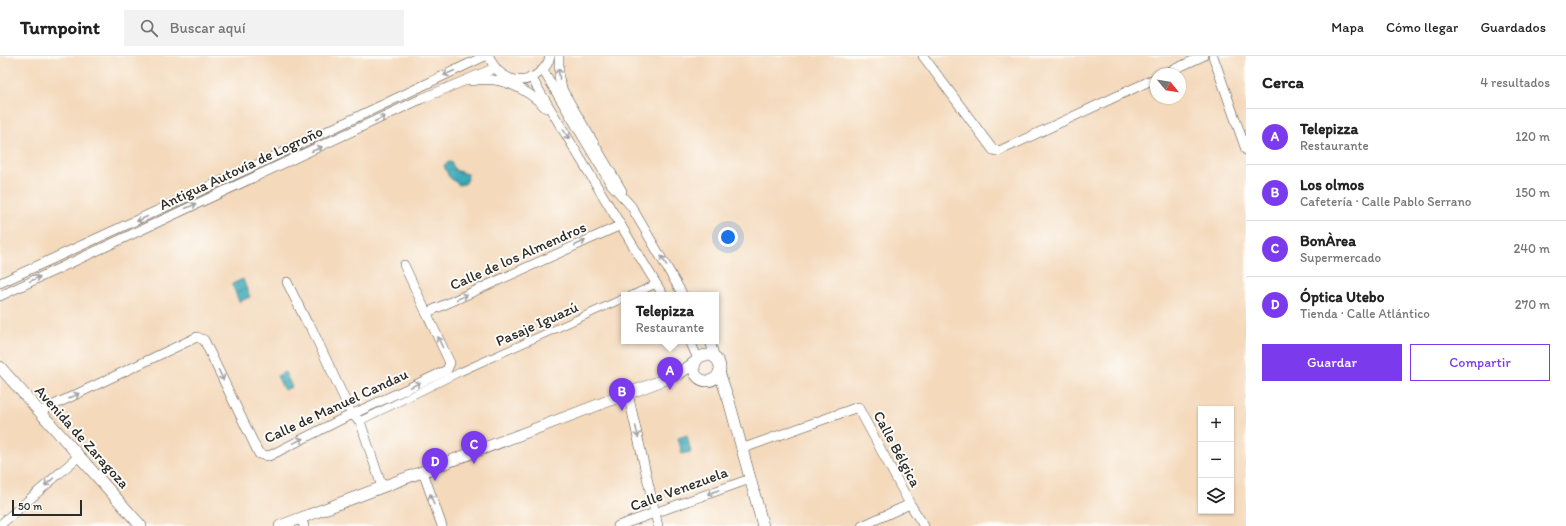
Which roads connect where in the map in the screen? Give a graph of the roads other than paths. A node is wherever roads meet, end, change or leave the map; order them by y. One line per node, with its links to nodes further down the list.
1 (485, 56): 20 (street, Antigua Autovía de Logroño, one-way to 20)
2 (489, 56): 8 (street)
3 (550, 56): 10 (street)
4 (559, 56): 16 (street, one-way to 4)
5 (923, 56): 12 (street)
6 (1203, 56): 9 (street)
7 (1213, 56): 15 (street)
8 (495, 68): 11 (street); 13 (street, Antigua Autovía de Logroño)
9 (1177, 68)
10 (543, 70): 11 (street); 16 (street)
11 (531, 77): 14 (street)
12 (1150, 81)
13 (461, 83): 14 (street); 25 (street, Antigua Autovía de Logroño, one-way to 13)
14 (558, 121): 17 (street, one-way to 17)
15 (1246, 150)
16 (631, 206): 24 (street, one-way to 16)
17 (621, 225): 21 (street); 27 (street, Calle de los Almendros, one-way to 17)
18 (404, 264): 27 (street, Calle de Manuel Candau)
19 (287, 282): 39 (street)
20 (0, 283)
21 (656, 284): 22 (street); 23 (street)
22 (639, 292)
23 (661, 292)
24 (681, 292)
25 (0, 296)
26 (621, 299): 40 (street, Pasaje Iguazú)
27 (426, 313): 39 (street, Calle de Manuel Candau, one-way to 27)
28 (691, 344): 31 (street)
29 (711, 344): 30 (street)
30 (715, 358): 31 (street); 33 (street)
31 (697, 360): 34 (street); 35 (street)
32 (0, 367): 38 (street, Avenida de Zaragoza)
33 (719, 372): 35 (street); 37 (street)
34 (679, 374): 35 (street); 36 (street)
35 (702, 379): 37 (street)
36 (628, 394): 43 (street); 47 (street, one-way to 47)
37 (728, 401): 41 (street)
38 (39, 412): 39 (street, Calle de Manuel Candau, one-way to 39); 42 (street, Avenida de Zaragoza)
39 (352, 415): 40 (street)
40 (360, 421): 45 (street)
41 (741, 449): 44 (street); 46 (street, Calle Bélgica)
42 (78, 457): 49 (street, one-way to 49); 50 (street, Avenida de Zaragoza)
43 (423, 472): 45 (street); 52 (street, one-way to 43)
44 (750, 479): 47 (street, Calle Venezuela, one-way to 47); 55 (street)
45 (382, 487): 48 (street)
46 (910, 504): 56 (street); 57 (street, Calle Bélgica)
47 (655, 514): 53 (street, Calle Venezuela); 54 (street)
48 (302, 522): 51 (street)
49 (0, 524)
50 (141, 526)
51 (280, 526)
52 (442, 526)
53 (618, 526)
54 (658, 526)
55 (763, 526)
56 (862, 526)
57 (924, 526)

